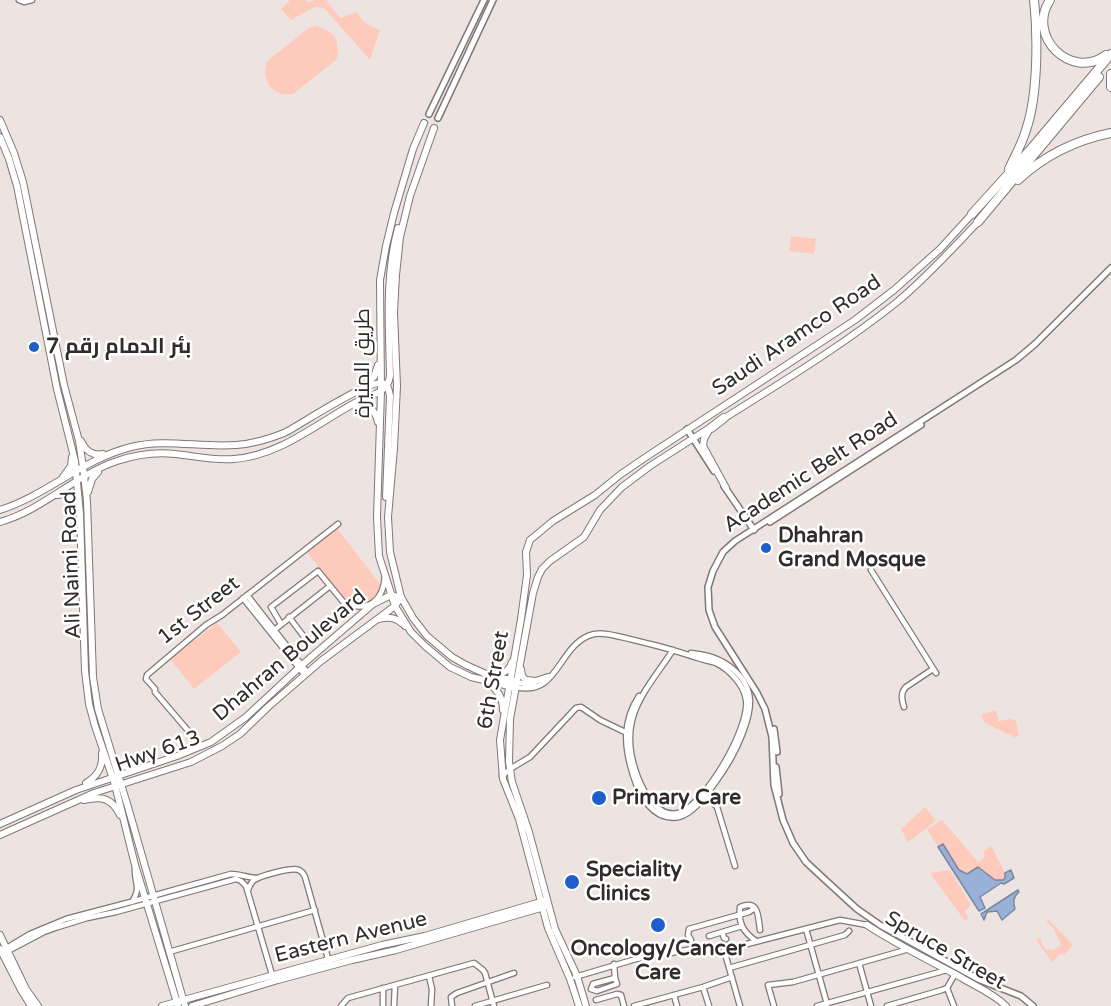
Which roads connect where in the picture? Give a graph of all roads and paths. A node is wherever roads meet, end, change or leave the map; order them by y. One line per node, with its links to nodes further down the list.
1 (19, 0): 2 (street)
2 (32, 0)
3 (484, 0): 11 (street)
4 (493, 0): 12 (street)
5 (1034, 0): 18 (highway)
6 (1050, 0): 7 (highway)
7 (1111, 52): 18 (highway)
8 (1111, 62): 20 (highway)
9 (1111, 74): 10 (highway)
10 (1111, 87)
11 (429, 114)
12 (438, 118)
13 (0, 120): 31 (main road, Ali Naimi Road)
14 (424, 123): 22 (main road, طريق المنيرة)
15 (434, 128): 19 (main road, طريق المنيرة)
16 (1111, 133): 20 (highway)
17 (0, 137): 33 (main road, Ali Naimi Road)
18 (993, 192): 20 (highway)
19 (410, 196): 23 (main road); 46 (main road, طريق المنيرة)
20 (975, 218): 27 (main road, Saudi Aramco Road); 30 (main road, Saudi Aramco Road)
21 (1111, 270): 49 (street, Academic Belt Road)
22 (381, 353): 23 (main road, طريق المنيرة); 25 (main road)
23 (384, 384): 24 (main road, طريق المنيرة); 25 (main road); 46 (main road)
24 (381, 391): 26 (main road); 29 (main road, طريق المنيرة)
25 (345, 397): 34 (main road)
26 (345, 408): 29 (main road); 36 (main road)
27 (724, 418): 28 (highway); 32 (main road, Saudi Aramco Road)
28 (711, 428): 41 (main road)
29 (380, 429): 51 (main road, طريق المنيرة)
30 (687, 429): 32 (street); 64 (main road, 6th Street)
31 (76, 430): 34 (main road); 35 (main road, Ali Naimi Road)
32 (693, 438): 41 (street); 67 (main road, 6th Street)
33 (71, 441): 37 (main road, Ali Naimi Road); 40 (main road)
34 (116, 451): 35 (main road)
35 (83, 467): 37 (main road); 38 (main road, Ali Naimi Road)
36 (102, 467): 38 (main road); 43 (main road)
37 (76, 471): 39 (main road, Ali Naimi Road); 40 (main road)
38 (85, 477): 39 (main road); 43 (main road, Ali Naimi Road)
39 (78, 481): 42 (main road); 45 (main road, Ali Naimi Road)
40 (52, 485): 44 (main road)
41 (726, 488): 49 (street)
42 (51, 497): 45 (main road); 47 (main road)
43 (87, 501): 79 (main road, Ali Naimi Road)
44 (0, 510)
45 (80, 514): 78 (main road, Ali Naimi Road)
46 (388, 517): 55 (main road, طريق المنيرة)
47 (0, 522)
48 (338, 524): 53 (street, 1st Street)
49 (754, 530): 146 (street, Academic Belt Road); 172 (street, Academic Belt Road)
50 (871, 570): 74 (street)
51 (385, 576): 54 (main road, طريق المنيرة); 57 (street)
52 (330, 586): 56 (street); 59 (street); 61 (street)
53 (245, 596): 62 (street); 77 (street, 1st Street)
54 (391, 596): 55 (main road, Dhahran Boulevard); 57 (main road, Dhahran Boulevard); 58 (main road, طريق المنيرة)
55 (401, 597): 58 (main road, Hwy 613); 72 (main road, Dhahran Boulevard)
56 (345, 603): 57 (street); 59 (street)
57 (373, 604): 68 (main road, Dhahran Boulevard)
58 (395, 606): 60 (main road, Hwy 613); 63 (main road)
59 (289, 617): 61 (street)
60 (376, 620): 63 (main road); 70 (main road, Hwy 613)
61 (281, 624): 62 (street)
62 (272, 631): 68 (street)
63 (411, 632): 72 (main road)
64 (516, 650): 72 (main road); 73 (main road, 6th Street)
65 (672, 650): 66 (street); 69 (street); 76 (street)
66 (682, 652): 87 (street); 87 (street)
67 (520, 664): 71 (main road); 73 (main road, 6th Street)
68 (300, 667): 70 (street); 80 (main road, Dhahran Boulevard)
69 (554, 671): 71 (street); 73 (street)
70 (306, 673): 84 (main road, Hwy 613)
71 (548, 677): 73 (street)
72 (487, 678): 73 (main road, Dhahran Boulevard); 75 (main road)
73 (514, 684): 75 (main road, 6th Street); 81 (main road, 6th Street)
74 (904, 707)
75 (504, 719): 83 (main road, 6th Street)
76 (627, 733): 81 (street); 87 (street)
77 (196, 740)
78 (102, 746): 82 (main road, Ali Naimi Road); 86 (main road)
79 (111, 754): 80 (main road); 82 (main road, Ali Naimi Road)
80 (141, 768): 82 (main road, Dhahran Boulevard)
81 (510, 769): 83 (street); 100 (main road, 6th Street)
82 (115, 776): 85 (main road, Ali Naimi Road); 86 (main road, Dhahran Boulevard)
83 (502, 776): 100 (main road, 6th Street)
84 (135, 779): 85 (main road, Hwy 613); 89 (main road)
85 (118, 784): 88 (main road, Hwy 613); 89 (main road, Ali Naimi Road); 91 (main road, Ali Naimi Road)
86 (76, 790): 90 (main road, Dhahran Boulevard)
87 (704, 794): 94 (street)
88 (69, 804): 91 (main road); 92 (main road, Hwy 613)
89 (128, 807): 97 (main road, Ali Naimi Road)
90 (0, 824)
91 (126, 829): 93 (main road, Ali Naimi Road)
92 (0, 835)
93 (135, 865): 98 (main road, Ali Naimi Road); 99 (street)
94 (735, 866)
95 (258, 878): 96 (street); 97 (street); 101 (street)
96 (248, 894): 97 (street); 104 (street)
97 (154, 898): 98 (street); 119 (main road, Ali Naimi Road)
98 (146, 901): 99 (street); 118 (street); 145 (main road, Ali Naimi Road)
99 (132, 902): 118 (street)
100 (545, 904): 120 (main road, Eastern Avenue); 123 (main road, Eastern Avenue); 131 (main road, 6th Street)
101 (315, 910): 104 (street); 120 (street)
102 (738, 915): 105 (street); 107 (street); 117 (street)
103 (867, 925): 106 (street); 116 (main road, Spruce Street)
104 (257, 926): 119 (street); 128 (street)
105 (742, 926): 109 (street); 113 (street)
106 (806, 929): 113 (street); 114 (street)
107 (760, 930)
108 (849, 931): 114 (street)
109 (722, 932): 111 (street); 112 (street)
110 (0, 935): 118 (main road)
111 (709, 936)
112 (726, 939)
113 (757, 941): 124 (street)
114 (810, 945): 124 (street); 129 (street)
115 (710, 946): 117 (street)
116 (909, 949): 121 (street); 125 (main road, Spruce Street)
117 (691, 950): 122 (street)
118 (3, 951): 149 (main road); 150 (main road)
119 (169, 952): 145 (main road, Ali Naimi Road)
120 (329, 959): 123 (street); 128 (main road, Eastern Avenue)
121 (859, 963): 129 (street); 141 (street)
122 (614, 964): 131 (street); 133 (street)
123 (326, 967): 134 (main road, Eastern Avenue)
124 (729, 968): 132 (street)
125 (947, 970): 127 (main road, Spruce Street); 141 (street)
126 (514, 973): 135 (street)
127 (955, 974): 140 (street); 171 (main road, Spruce Street)
128 (272, 975): 134 (street); 145 (main road, Eastern Avenue)
129 (818, 975): 148 (street); 166 (street)
130 (429, 976): 135 (street); 136 (street); 156 (street)
131 (573, 977): 159 (main road, 6th Street); 160 (main road, 6th Street)
132 (732, 977): 138 (street); 165 (street)
133 (615, 978): 133 (street)
134 (278, 980): 152 (main road, Eastern Avenue)
135 (488, 982): 144 (street); 157 (street)
136 (395, 985): 139 (street); 155 (street)
137 (547, 985): 144 (street)
138 (703, 987): 142 (street); 164 (street)
139 (383, 988): 153 (street); 154 (street)
140 (947, 988): 169 (street); 170 (street)
141 (867, 992): 148 (street); 168 (street)
142 (674, 995): 147 (street); 163 (street)
143 (596, 1000): 161 (street)
144 (493, 1003): 158 (street)
145 (181, 1004): 151 (main road, Eastern Avenue)
146 (1026, 1004): 172 (street, Academic Belt Road)
147 (647, 1005): 162 (street)
148 (827, 1005): 167 (street)
149 (31, 1006)
150 (38, 1006)
151 (162, 1006)
152 (192, 1006)
153 (341, 1006)
154 (383, 1006)
155 (394, 1006)
156 (431, 1006)
157 (452, 1006)
158 (475, 1006)
159 (579, 1006)
160 (586, 1006)
161 (624, 1006)
162 (634, 1006)
163 (677, 1006)
164 (708, 1006)
165 (740, 1006)
166 (774, 1006)
167 (817, 1006)
168 (872, 1006)
169 (887, 1006)
170 (954, 1006)
171 (1006, 1006)
172 (1035, 1006)

